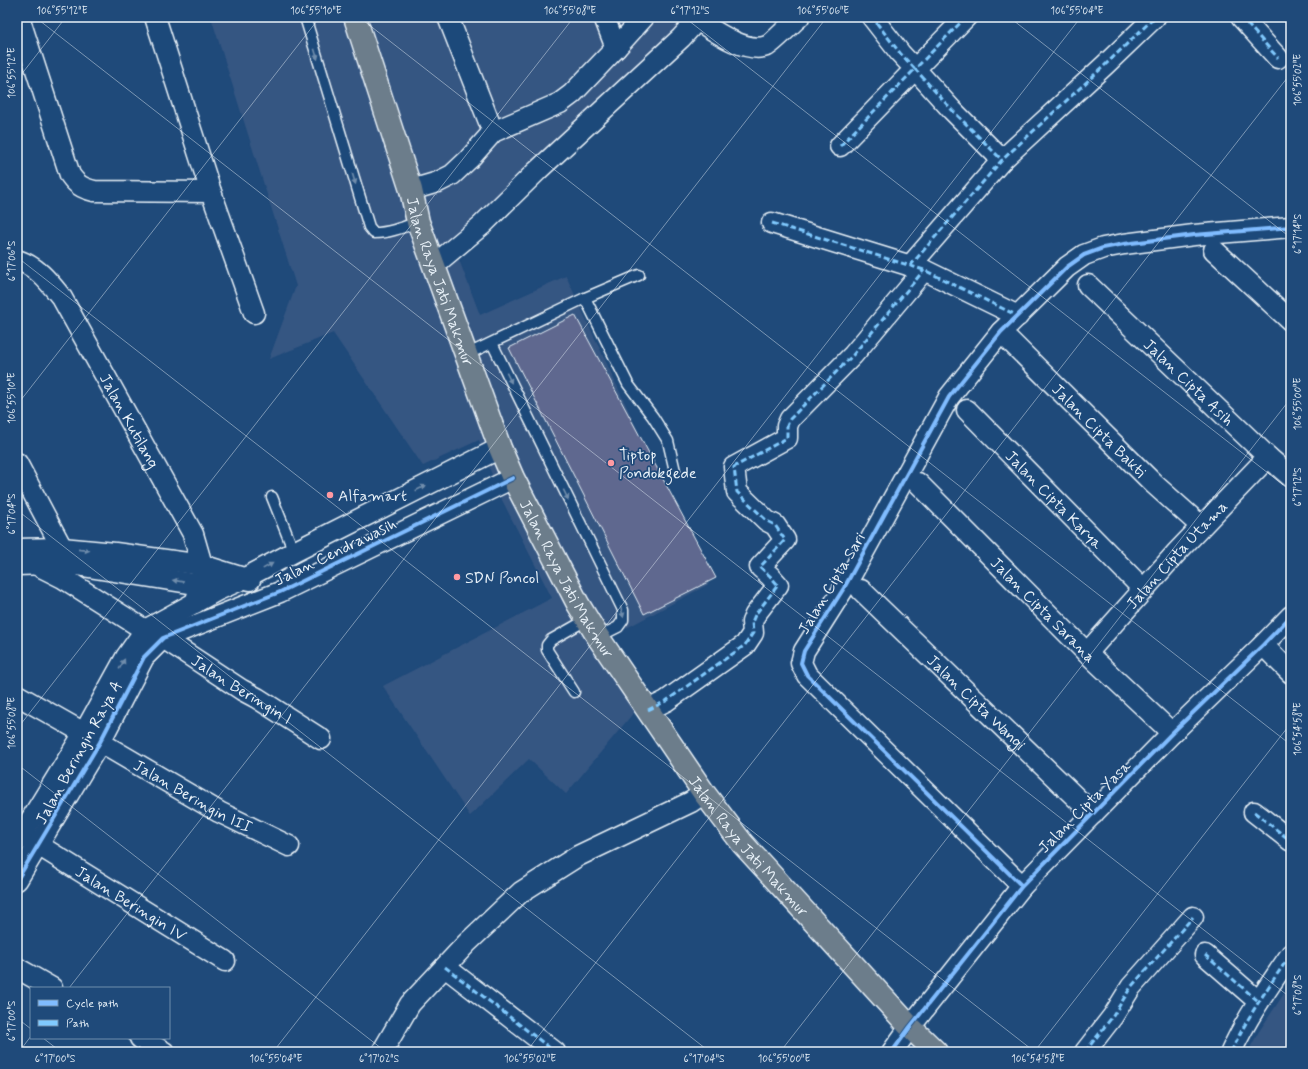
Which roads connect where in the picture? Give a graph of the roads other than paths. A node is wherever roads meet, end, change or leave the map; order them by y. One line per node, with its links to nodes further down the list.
1 (19, 17): 21 (street)
2 (155, 17): 21 (street)
3 (305, 17): 22 (lane, one-way to 22)
4 (355, 17): 20 (main road, Jalan Raya Jati Makmur)
5 (448, 17): 17 (street)
6 (604, 17): 14 (street)
7 (644, 17): 14 (street)
8 (799, 17): 13 (street)
9 (872, 17): 16 (street)
10 (966, 17): 16 (street)
11 (1155, 17): 19 (street)
12 (1241, 17): 15 (street)
13 (698, 18): 27 (street)
14 (616, 48): 17 (street)
15 (1278, 58)
16 (915, 69): 18 (street); 19 (street)
17 (493, 132): 20 (street)
18 (840, 146)
19 (1002, 160): 28 (street)
20 (411, 190): 22 (main road, Jalan Raya Jati Makmur)
21 (211, 192): 32 (street)
22 (418, 222): 27 (main road, Jalan Raya Jati Makmur)
23 (772, 223): 28 (street)
24 (1291, 227): 33 (street, Jalan Cipta Sari)
25 (1214, 250): 34 (street)
26 (17, 260): 52 (street, Jalan Kutilang)
27 (434, 265): 37 (main road, Jalan Raya Jati Makmur)
28 (917, 268): 33 (street); 68 (street)
29 (639, 275): 31 (lane)
30 (1088, 285): 40 (street, Jalan Cipta Asih)
31 (585, 298): 36 (lane); 42 (lane)
32 (254, 313)
33 (1018, 316): 35 (street, Jalan Cipta Sari)
34 (1291, 321)
35 (1001, 332): 47 (street, Jalan Cipta Bakti); 80 (street, Jalan Cipta Sari)
36 (492, 343): 37 (lane); 60 (lane, one-way to 60)
37 (466, 355): 39 (main road, Jalan Raya Jati Makmur)
38 (966, 410): 54 (street, Jalan Cipta Karya)
39 (500, 448): 44 (main road, Jalan Raya Jati Makmur); 49 (street, Jalan Cendrawasih, one-way to 39)
40 (1268, 457): 43 (street, Jalan Cipta Asih); 47 (street, Jalan Cipta Utama)
41 (17, 463): 50 (street)
42 (675, 471)
43 (1291, 477)
44 (513, 478): 57 (street, Jalan Cendrawasih); 60 (main road, Jalan Raya Jati Makmur)
45 (918, 483): 64 (street, Jalan Cipta Sarana)
46 (272, 497): 49 (lane)
47 (1201, 526): 54 (street, Jalan Cipta Utama)
48 (17, 549): 50 (street, Jalan Cendrawasih)
49 (294, 552): 53 (street, Jalan Cendrawasih, one-way to 49)
50 (62, 556): 51 (street, Jalan Cendrawasih); 52 (street, Jalan Cendrawasih, one-way to 52); 56 (street, Jalan Cendrawasih, one-way to 50)
51 (26, 564): 61 (street, Jalan Beringin I)
52 (202, 565): 53 (street, Jalan Cendrawasih); 56 (street, Jalan Kutilang)
53 (245, 578): 56 (street, Jalan Cendrawasih); 57 (street, Jalan Cendrawasih)
54 (1143, 589): 64 (street, Jalan Cipta Utama)
55 (861, 590): 74 (street, Jalan Cipta Wangi)
56 (205, 592): 58 (street, Jalan Cendrawasih); 61 (street, Jalan Cendrawasih)
57 (280, 592): 58 (street, Jalan Cendrawasih)
58 (257, 600): 62 (street, Jalan Cendrawasih)
59 (1291, 616): 63 (street, Jalan Cipta Yasa)
60 (593, 628): 66 (lane); 68 (main road, Jalan Raya Jati Makmur)
61 (145, 630): 62 (street, Jalan Beringin I); 70 (street, one-way to 61)
62 (163, 638): 70 (street, Jalan Beringin Raya A); 71 (street, Jalan Beringin I)
63 (1263, 645): 65 (street); 69 (street, Jalan Cipta Yasa)
64 (1087, 653): 69 (street, Jalan Cipta Sarana)
65 (1291, 673)
66 (574, 692)
67 (17, 695): 70 (street)
68 (648, 710): 72 (main road, Jalan Raya Jati Makmur)
69 (1172, 733): 74 (street, Jalan Cipta Yasa)
70 (92, 738): 75 (street); 77 (street, Jalan Beringin Raya A); 78 (street, Jalan Beringin III)
71 (320, 739)
72 (704, 793): 85 (street); 89 (main road, Jalan Raya Jati Makmur)
73 (1254, 812): 76 (street)
74 (1093, 814): 80 (street, Jalan Cipta Yasa)
75 (18, 836): 77 (street, Jalan Beringin IV)
76 (1291, 841)
77 (39, 845): 79 (street, Jalan Beringin Raya A); 84 (street, Jalan Beringin IV)
78 (289, 846)
79 (17, 880)
80 (1022, 886): 89 (street, Jalan Cipta Yasa)
81 (1193, 917): 96 (street)
82 (1291, 954): 88 (street)
83 (1205, 955): 88 (street)
84 (225, 961)
85 (445, 967): 92 (street); 93 (street)
86 (17, 968): 87 (street)
87 (50, 987)
88 (1258, 1001): 97 (street)
89 (910, 1027): 94 (street, Jalan Cipta Yasa); 95 (main road, Jalan Raya Jati Makmur)
90 (142, 1039): 91 (street)
91 (164, 1052)
92 (382, 1052)
93 (555, 1052)
94 (892, 1052)
95 (936, 1052)
96 (1085, 1052)
97 (1231, 1052)

